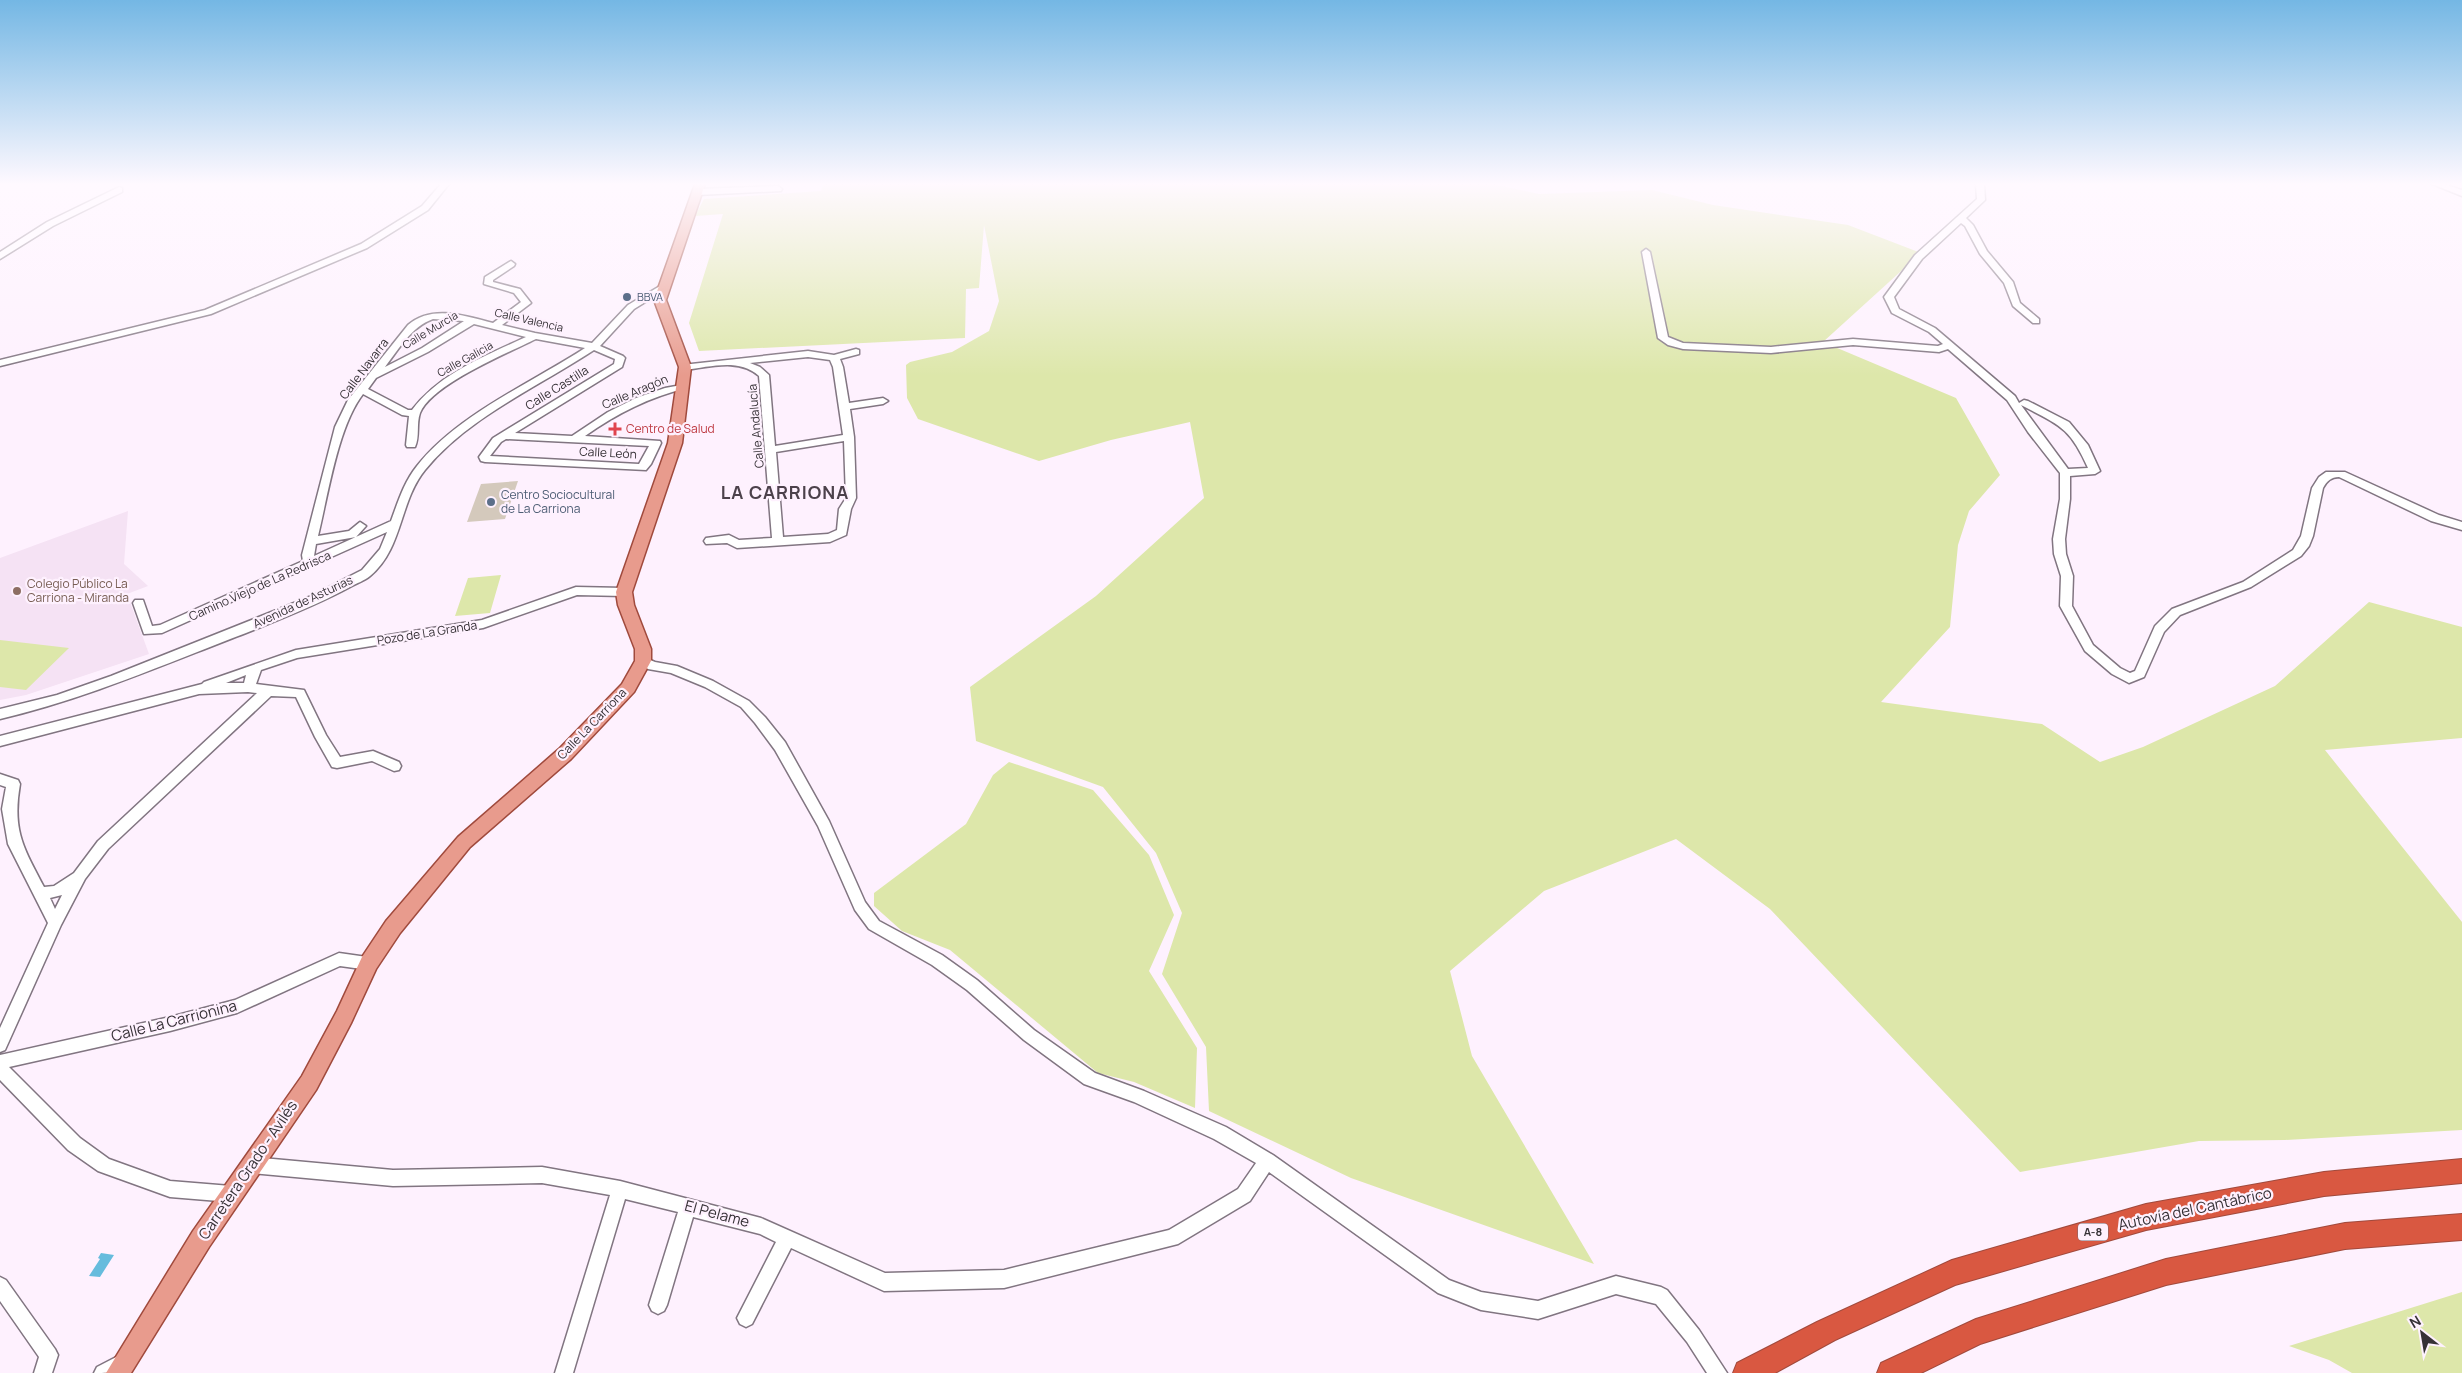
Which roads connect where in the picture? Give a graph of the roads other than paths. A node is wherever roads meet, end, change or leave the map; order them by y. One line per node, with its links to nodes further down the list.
1 (12, 248): 7 (street)
2 (359, 248): 22 (street)
3 (677, 248): 9 (main road)
4 (1929, 248): 18 (street)
5 (1982, 248): 13 (street)
6 (1646, 252): 18 (street)
7 (0, 256)
8 (511, 264): 14 (street)
9 (663, 288): 10 (main road); 16 (street, Avenida de Asturias)
10 (660, 300): 16 (street, Avenida de Asturias); 23 (main road)
11 (459, 317): 12 (street, Calle Valencia); 24 (street, Calle Navarra)
12 (473, 320): 14 (street, Calle Valencia); 24 (street, Calle Murcia)
13 (2036, 321)
14 (496, 325): 15 (street, Calle Valencia)
15 (535, 336): 17 (street, Calle Valencia); 30 (street, Calle Galicia)
16 (603, 338): 17 (street, Avenida de Asturias)
17 (593, 346): 31 (street, Calle Castilla); 40 (street, Avenida de Asturias)
18 (1951, 346): 39 (street)
19 (856, 352): 20 (street)
20 (834, 358): 21 (street); 29 (street)
21 (733, 362): 23 (street); 37 (street, Calle Andalucía)
22 (0, 363)
23 (685, 367): 25 (main road)
24 (374, 376): 26 (street, Calle Navarra)
25 (683, 386): 33 (street, Calle Aragón); 35 (main road)
26 (363, 390): 30 (street); 44 (street, Calle Navarra)
27 (883, 401): 29 (street)
28 (2024, 403): 39 (street)
29 (845, 407): 32 (street)
30 (415, 413): 36 (street)
31 (505, 436): 33 (street, Calle León); 38 (street, Calle Castilla)
32 (849, 437): 37 (street); 43 (street)
33 (573, 440): 34 (street, Calle León)
34 (656, 443): 35 (street); 38 (street, Calle León)
35 (675, 443): 47 (main road)
36 (411, 445)
37 (771, 450): 43 (street, Calle Andalucía)
38 (484, 457)
39 (2065, 474): 42 (street)
40 (397, 523): 46 (street, Camino Viejo de La Pedrisca); 54 (street, Avenida de Asturias)
41 (360, 526): 44 (street)
42 (2462, 526)
43 (778, 540): 45 (street)
44 (313, 541): 46 (street, Calle Navarra)
45 (710, 541)
46 (309, 564): 48 (street, Camino Viejo de La Pedrisca)
47 (624, 592): 49 (main road); 50 (street, Pozo de La Granda)
48 (139, 603)
49 (643, 661): 61 (main road, Calle La Carriona); 65 (street)
50 (256, 667): 51 (street); 52 (street, Pozo de La Granda)
51 (248, 688): 52 (street, Pozo de La Granda); 53 (street, Pozo de La Granda)
52 (199, 689): 55 (street, Pozo de La Granda)
53 (268, 691): 56 (street, Pozo de La Granda); 58 (street)
54 (0, 714)
55 (0, 742)
56 (394, 766)
57 (0, 779): 59 (street)
58 (80, 876): 59 (street); 60 (street)
59 (39, 892): 60 (street)
60 (55, 924): 62 (street)
61 (370, 963): 63 (street, Calle La Carrionina); 66 (main road, Carretera Grado - Avilés)
62 (0, 1044)
63 (0, 1062)
64 (0, 1069): 69 (street)
65 (1267, 1161): 72 (street, El Pelame); 80 (street)
66 (252, 1165): 68 (street, El Pelame); 69 (main road, Carretera Grado - Avilés)
67 (2462, 1170): 81 (highway, Autovía del Cantábrico / A-8)
68 (620, 1189): 70 (street, El Pelame); 79 (street)
69 (231, 1194): 76 (main road, Carretera Grado - Avilés)
70 (688, 1206): 72 (street, El Pelame); 74 (street)
71 (2462, 1227): 82 (highway)
72 (787, 1238): 75 (street)
73 (0, 1286): 77 (street)
74 (658, 1305)
75 (746, 1318)
76 (122, 1367): 78 (street)
77 (43, 1373)
78 (104, 1373)
79 (564, 1373)
80 (1718, 1373)
81 (1747, 1373)
82 (1891, 1373)

